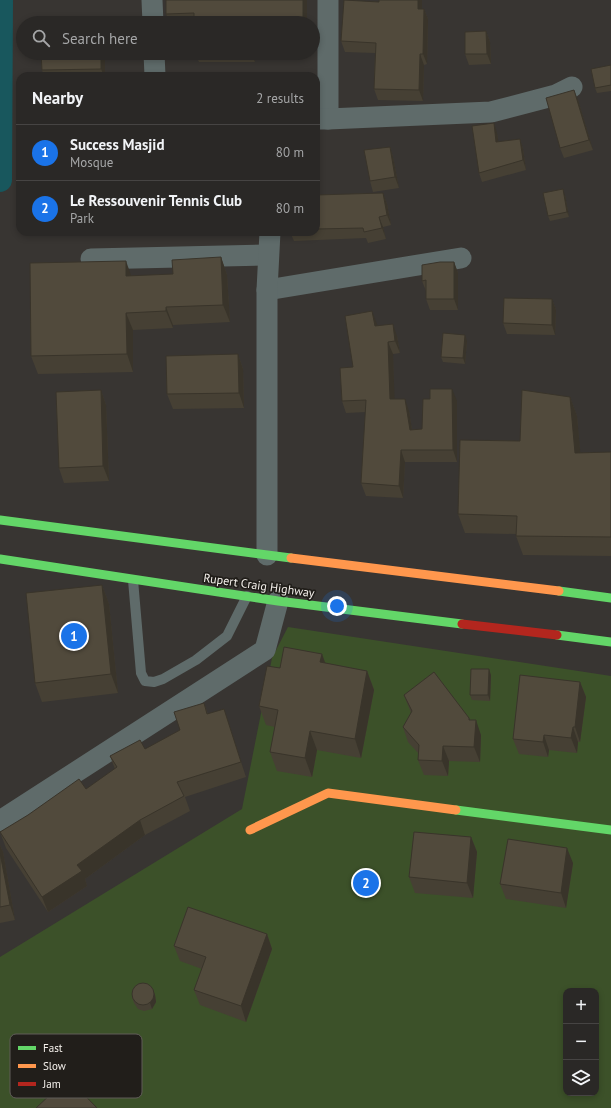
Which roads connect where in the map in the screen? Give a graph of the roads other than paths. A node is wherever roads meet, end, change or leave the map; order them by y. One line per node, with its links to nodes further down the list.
1 (152, 0): 3 (street)
2 (328, 0): 7 (street)
3 (153, 16)
4 (154, 60): 5 (street)
5 (155, 72)
6 (572, 87): 7 (street)
7 (322, 119)
8 (270, 236): 9 (street)
9 (268, 255): 11 (street); 12 (street)
10 (461, 258): 12 (street)
11 (91, 259)
12 (267, 290): 14 (street)
13 (0, 520): 14 (main road)
14 (267, 555): 18 (main road)
15 (0, 559): 16 (main road, Rupert Craig Highway)
16 (133, 580): 17 (main road, Rupert Craig Highway); 17 (lane)
17 (247, 596): 19 (main road, Rupert Craig Highway)
18 (611, 598)
19 (278, 601): 20 (main road, Rupert Craig Highway); 21 (street)
20 (611, 642)
21 (0, 821)
22 (250, 830): 23 (main road)
23 (611, 830)

